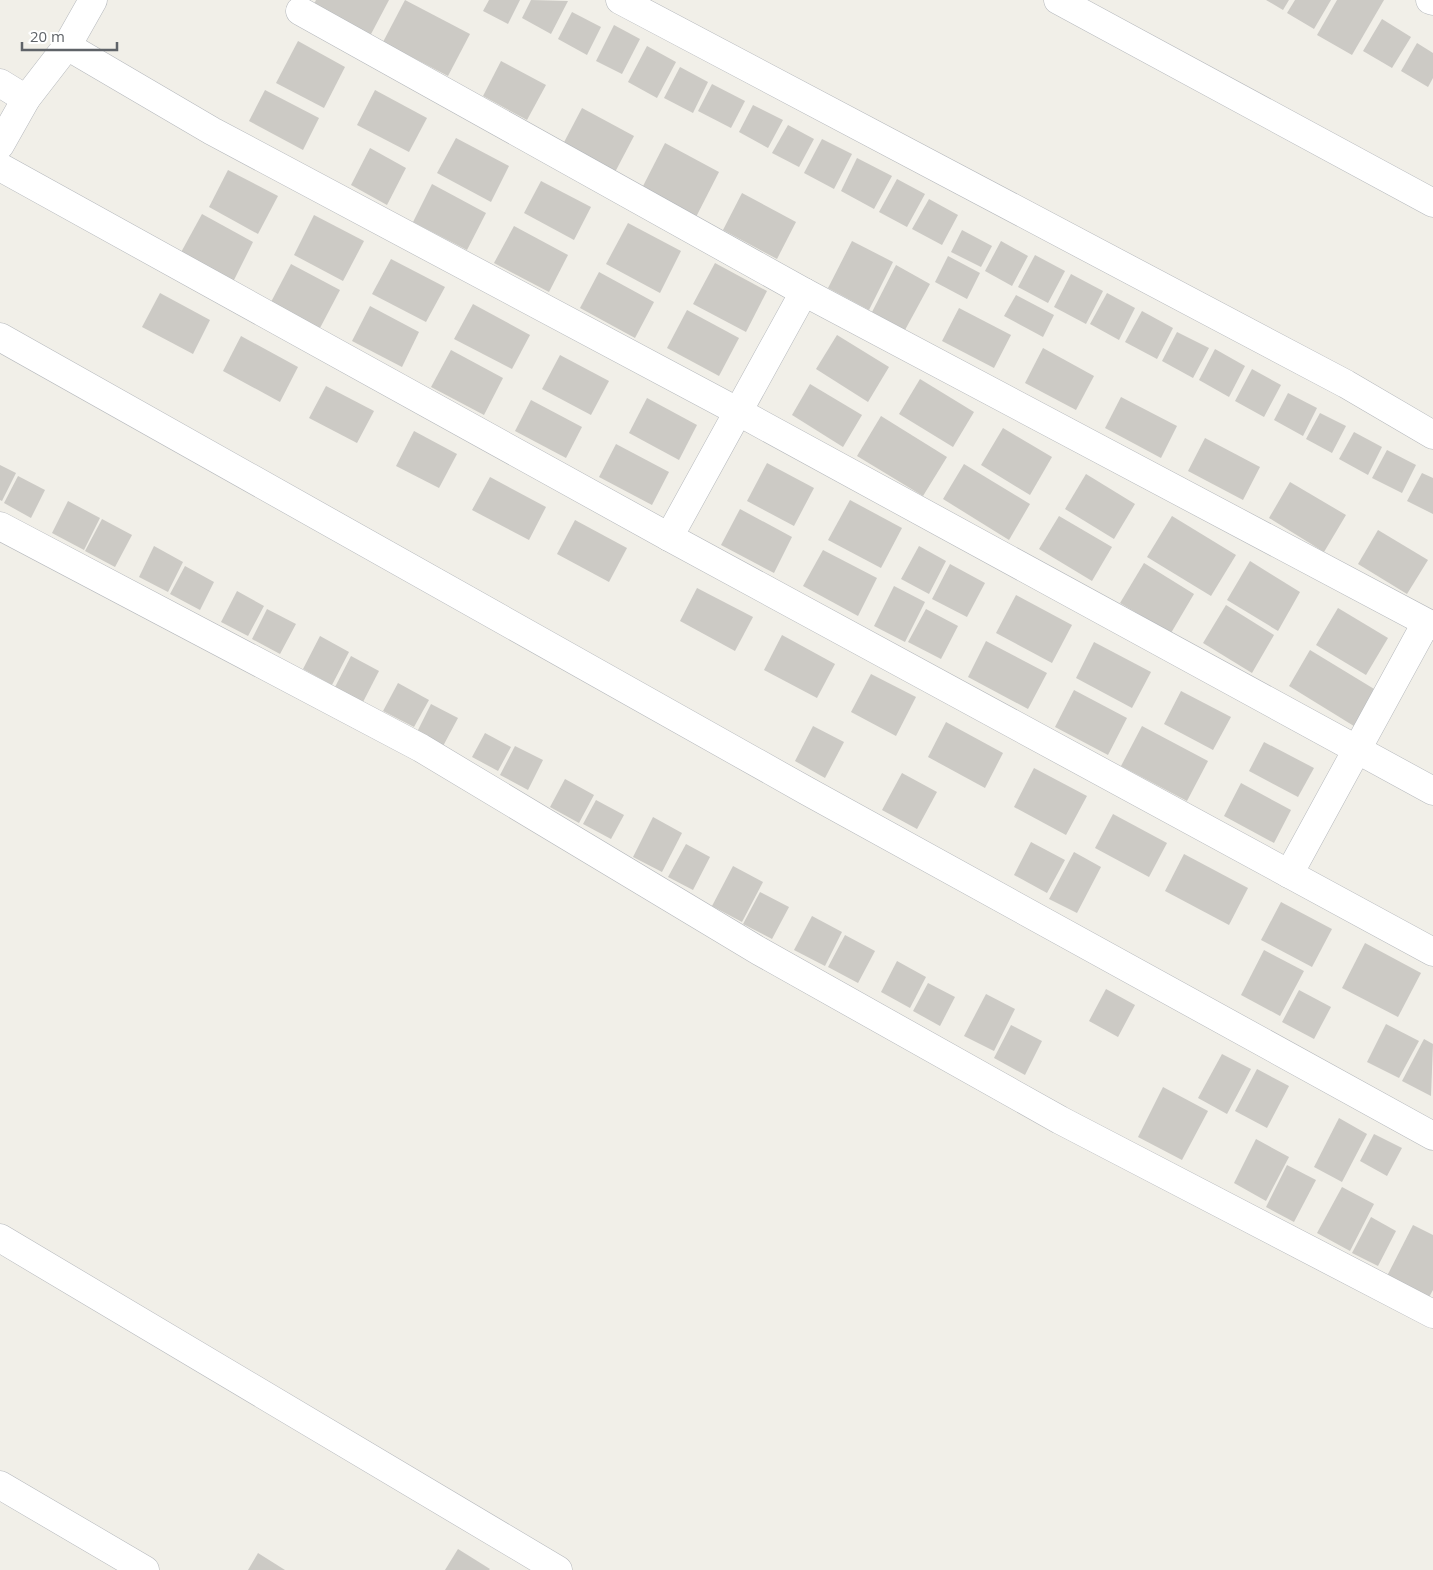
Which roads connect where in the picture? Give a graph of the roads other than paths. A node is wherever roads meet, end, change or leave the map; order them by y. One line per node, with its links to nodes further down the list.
1 (93, 0): 5 (street)
2 (620, 0): 14 (street)
3 (1058, 0): 10 (street)
4 (300, 11): 11 (street)
5 (67, 46): 7 (street); 13 (street)
6 (0, 83): 7 (street)
7 (26, 99): 8 (street)
8 (0, 144)
9 (0, 167): 16 (street)
10 (1433, 203)
11 (804, 292): 13 (street); 17 (street)
12 (0, 337): 22 (street)
13 (737, 411): 16 (street); 18 (street)
14 (1433, 435)
15 (0, 526): 24 (street)
16 (669, 537): 20 (street)
17 (1430, 625): 18 (street)
18 (1357, 750): 19 (street); 20 (street)
19 (1433, 791)
20 (1289, 874): 21 (street)
21 (1433, 952)
22 (1433, 1136)
23 (0, 1238): 27 (street)
24 (1433, 1314)
25 (0, 1485): 26 (street)
26 (145, 1570)
27 (558, 1570)

